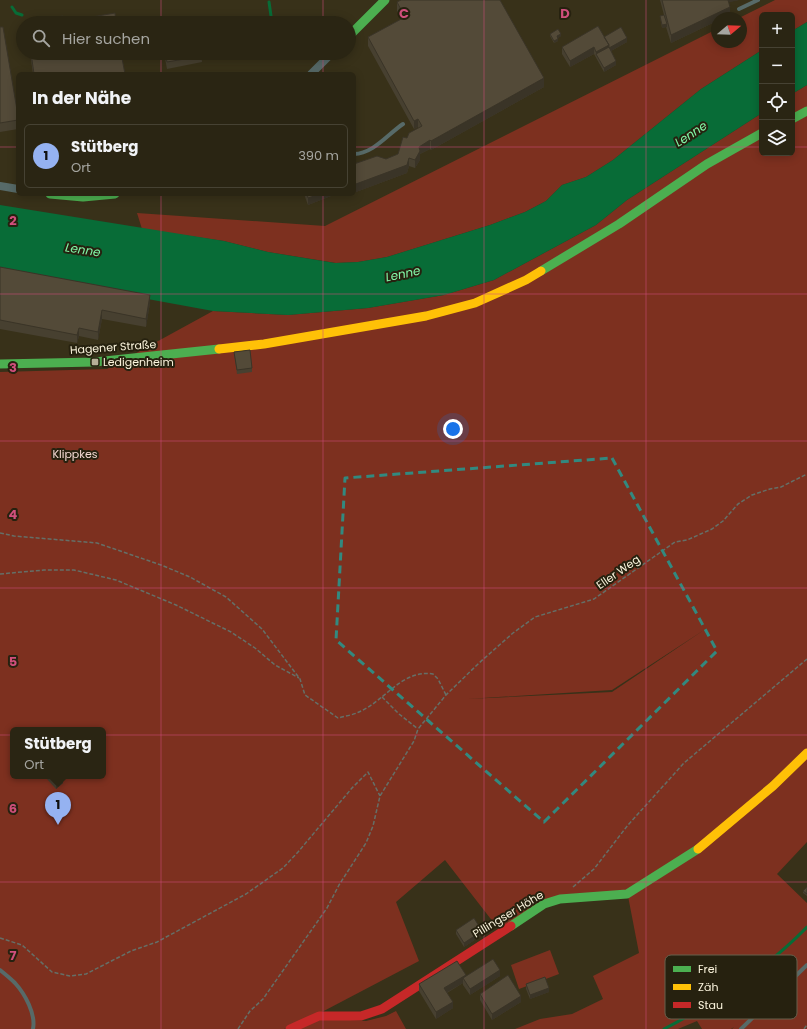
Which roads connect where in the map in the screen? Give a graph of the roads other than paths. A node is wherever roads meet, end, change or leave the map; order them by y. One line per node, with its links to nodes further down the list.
1 (385, 0): 4 (main road)
2 (758, 0): 3 (lane)
3 (739, 9)
4 (356, 29)
5 (325, 60): 6 (street)
6 (313, 72)
7 (807, 111): 8 (main road)
8 (795, 117)
9 (403, 124): 11 (lane)
10 (759, 135): 16 (main road, Hagener Straße)
11 (356, 154)
12 (0, 186): 13 (street)
13 (16, 189)
14 (73, 196): 15 (main road)
15 (102, 196)
16 (0, 364)
17 (807, 753): 23 (main road, Pillingser Höhe)
18 (807, 965): 20 (lane)
19 (0, 970): 22 (lane)
20 (797, 975)
21 (751, 1019): 24 (lane)
22 (33, 1029)
23 (290, 1029)
24 (741, 1029)

